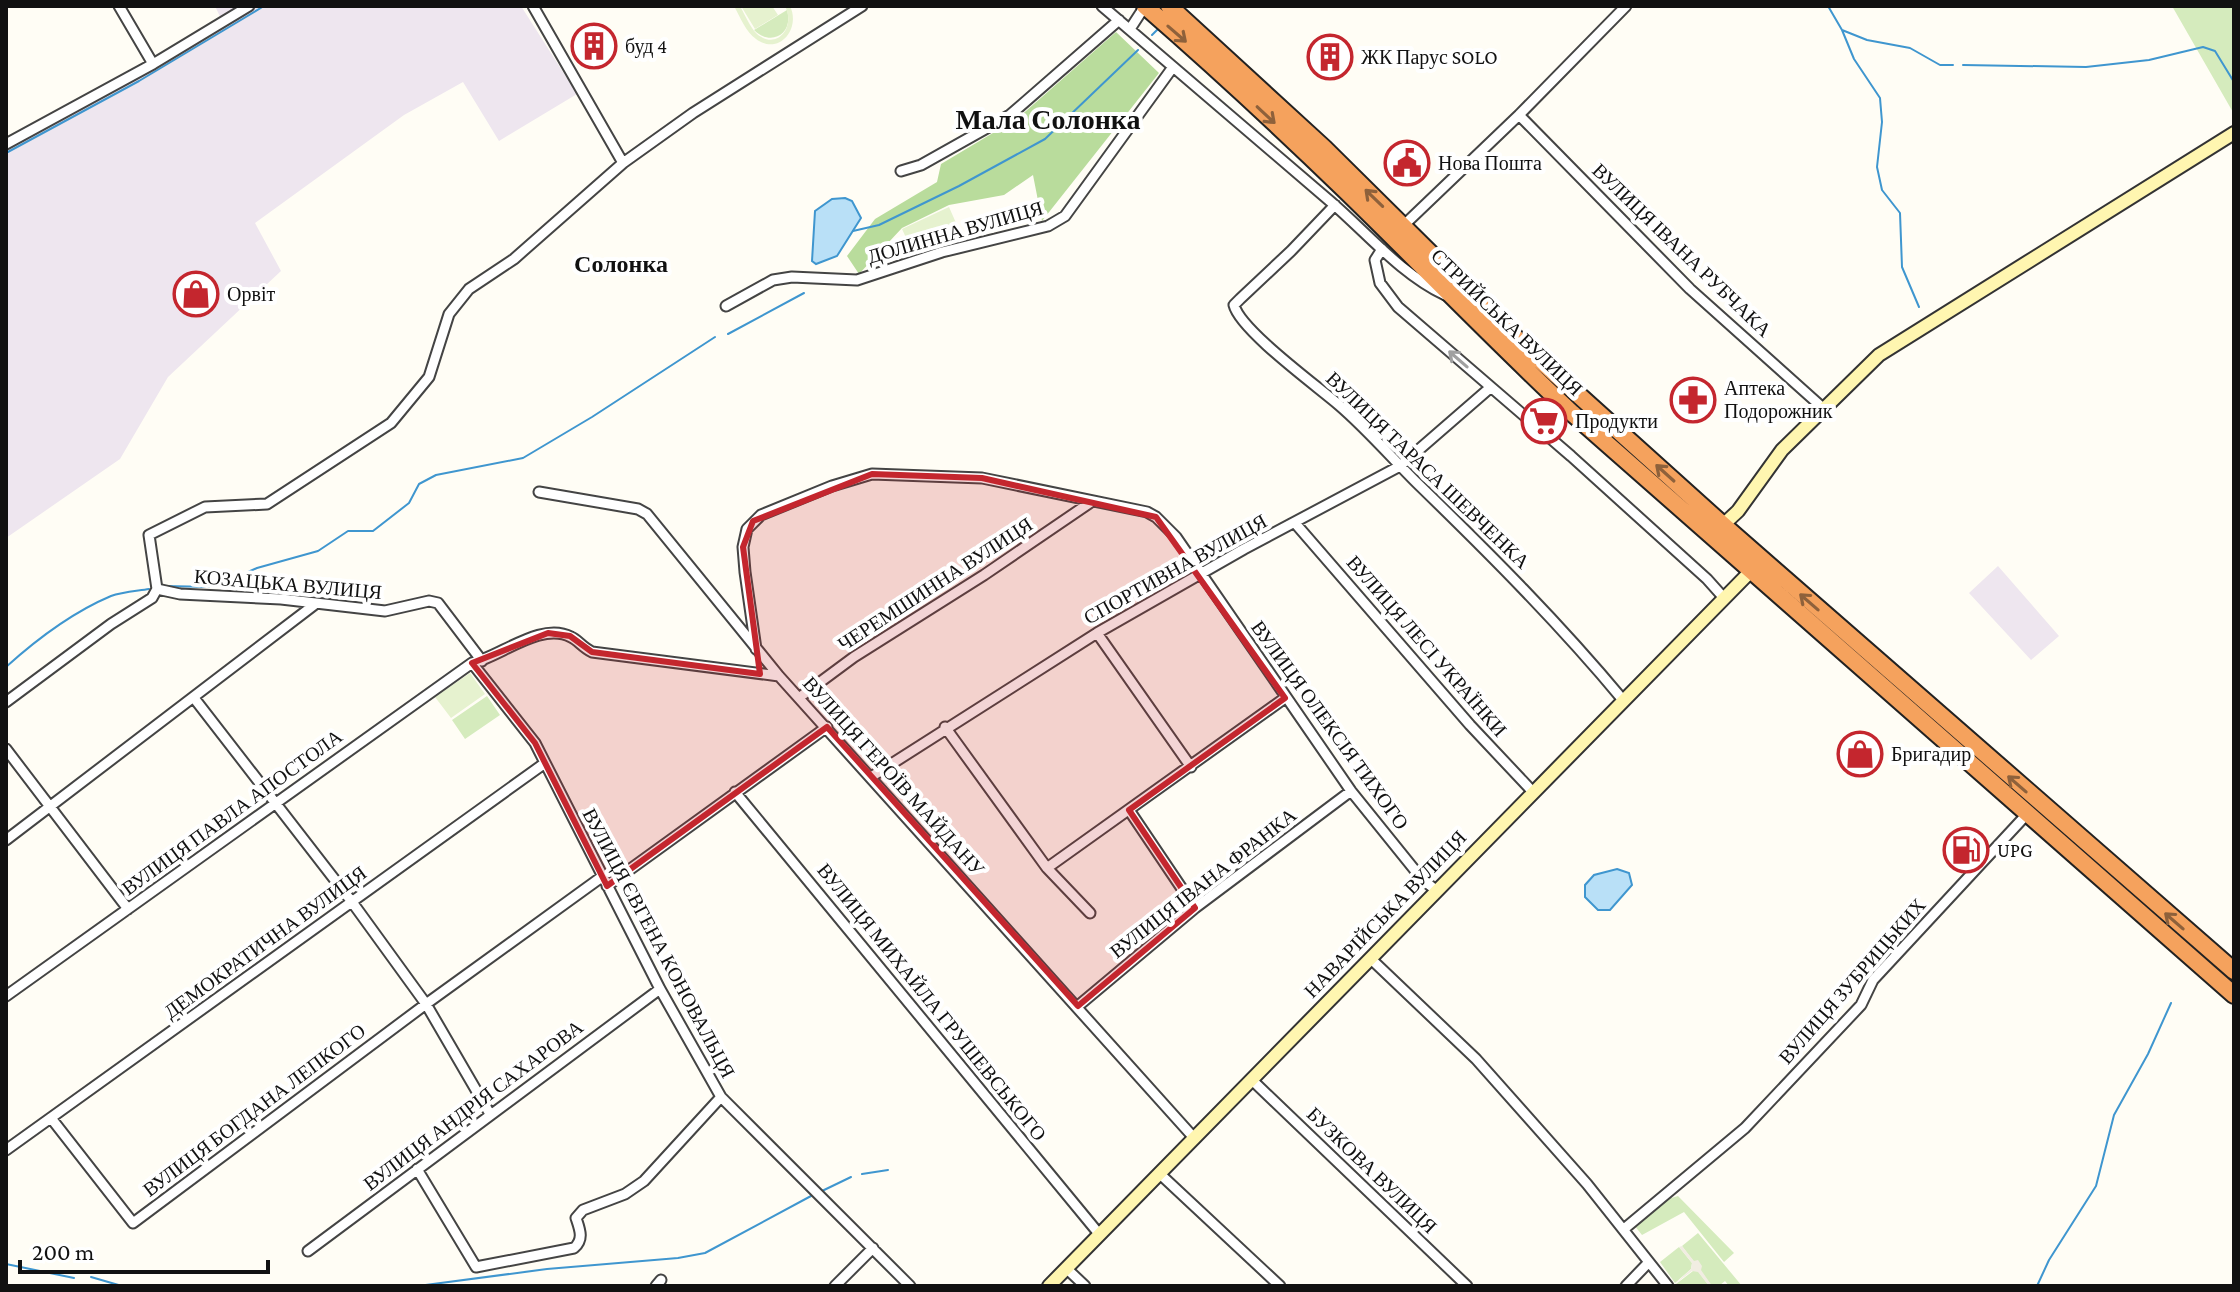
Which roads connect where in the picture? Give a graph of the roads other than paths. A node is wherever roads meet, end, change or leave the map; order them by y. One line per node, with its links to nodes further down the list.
1 (119, 6): 12 (street)
2 (249, 6): 12 (street)
3 (533, 6): 17 (street)
4 (862, 6): 17 (street)
5 (1102, 6): 9 (street)
6 (1145, 6): 10 (street); 11 (highway, СТРИЙСЬКА ВУЛИЦЯ, one-way to 11)
7 (1169, 6): 11 (highway, СТРИЙСЬКА ВУЛИЦЯ)
8 (1626, 6): 14 (street)
9 (1119, 20): 10 (street); 18 (street)
10 (1130, 29): 13 (street)
11 (1214, 56): 20 (highway, СТРИЙСЬКА ВУЛИЦЯ, one-way to 11); 22 (highway, СТРИЙСЬКА ВУЛИЦЯ, one-way to 22)
12 (153, 64): 16 (street)
13 (1173, 67): 19 (street); 23 (street, ДОЛИННА ВУЛИЦЯ)
14 (1519, 115): 20 (street); 25 (street, ВУЛИЦЯ ІВАНА РУБЧАКА)
15 (2234, 133): 25 (street)
16 (6, 144)
17 (623, 163): 33 (street)
18 (901, 171)
19 (1335, 205): 21 (street); 26 (street, ВУЛИЦЯ ТАРАСА ШЕВЧЕНКА)
20 (1403, 226): 30 (highway, СТРИЙСЬКА ВУЛИЦЯ, one-way to 20)
21 (1382, 249): 22 (street); 24 (street, one-way to 21)
22 (1455, 300): 31 (highway, СТРИЙСЬКА ВУЛИЦЯ)
23 (726, 306)
24 (1491, 387): 26 (street, СПОРТИВНА ВУЛИЦЯ); 34 (street)
25 (1823, 408): 30 (street)
26 (1400, 466): 29 (street, СПОРТИВНА ВУЛИЦЯ); 43 (street, ВУЛИЦЯ ТАРАСА ШЕВЧЕНКА)
27 (539, 492): 37 (street, ВУЛИЦЯ ГЕРОЇВ МАЙДАНУ)
28 (1091, 502): 32 (street, ВУЛИЦЯ ОЛЕКСІЯ ТИХОГО); 37 (street, ВУЛИЦЯ ОЛЕКСІЯ ТИХОГО); 40 (street, ЧЕРЕМШИННА ВУЛИЦЯ)
29 (1295, 523): 32 (street, СПОРТИВНА ВУЛИЦЯ); 53 (street, ВУЛИЦЯ ЛЕСІ УКРАЇНКИ)
30 (1723, 525): 59 (highway, СТРИЙСЬКА ВУЛИЦЯ, one-way to 30)
31 (1751, 571): 34 (street, НАВАРІЙСЬКА ВУЛИЦЯ); 57 (highway, СТРИЙСЬКА ВУЛИЦЯ)
32 (1201, 574): 36 (street, СПОРТИВНА ВУЛИЦЯ); 42 (street, ВУЛИЦЯ ОЛЕКСІЯ ТИХОГО)
33 (157, 589): 35 (street, КОЗАЦЬКА ВУЛИЦЯ); 44 (street)
34 (1724, 598): 43 (street, НАВАРІЙСЬКА ВУЛИЦЯ)
35 (314, 605): 38 (street, КОЗАЦЬКА ВУЛИЦЯ); 41 (street)
36 (1097, 633): 46 (street, СПОРТИВНА ВУЛИЦЯ); 49 (street)
37 (756, 649): 39 (street, ВУЛИЦЯ ГЕРОЇВ МАЙДАНУ)
38 (477, 662): 39 (street, ВУЛИЦЯ ПАВЛА АПОСТОЛА); 48 (street, ВУЛИЦЯ ЄВГЕНА КОНОВАЛЬЦЯ); 54 (street, ВУЛИЦЯ ПАВЛА АПОСТОЛА)
39 (779, 676): 40 (street, ВУЛИЦЯ ГЕРОЇВ МАЙДАНУ)
40 (800, 697): 45 (street, ВУЛИЦЯ ГЕРОЇВ МАЙДАНУ)
41 (194, 698): 54 (street); 55 (street)
42 (1285, 698): 49 (street); 51 (street, ВУЛИЦЯ ОЛЕКСІЯ ТИХОГО)
43 (1623, 700): 53 (street, НАВАРІЙСЬКА ВУЛИЦЯ)
44 (6, 702)
45 (827, 727): 50 (street, ВУЛИЦЯ ГЕРОЇВ МАЙДАНУ); 52 (street, ВУЛИЦЯ БОГДАНА ЛЕПКОГО)
46 (945, 727): 50 (street, СПОРТИВНА ВУЛИЦЯ); 60 (street)
47 (6, 749): 55 (street)
48 (545, 763): 61 (street, ВУЛИЦЯ ЄВГЕНА КОНОВАЛЬЦЯ); 63 (street, ДЕМОКРАТИЧНА ВУЛИЦЯ)
49 (1191, 767): 56 (street)
50 (871, 777): 73 (street, ВУЛИЦЯ ГЕРОЇВ МАЙДАНУ)
51 (1351, 791): 62 (street, ВУЛИЦЯ ОЛЕКСІЯ ТИХОГО); 64 (street, ВУЛИЦЯ ІВАНА ФРАНКА)
52 (735, 792): 61 (street, ВУЛИЦЯ БОГДАНА ЛЕПКОГО); 83 (street, ВУЛИЦЯ МИХАЙЛА ГРУШЕВСЬКОГО)
53 (1533, 792): 62 (street, НАВАРІЙСЬКА ВУЛИЦЯ)
54 (274, 803): 63 (street); 65 (street, ВУЛИЦЯ ПАВЛА АПОСТОЛА)
55 (51, 807): 58 (street); 65 (street)
56 (1129, 810): 60 (street); 64 (street)
57 (2028, 813): 59 (highway, СТРИЙСЬКА ВУЛИЦЯ); 82 (street, ВУЛИЦЯ ЗУБРИЦЬКИХ)
58 (6, 840)
59 (2071, 841): 68 (highway, one-way to 59); 70 (highway)
60 (1047, 868): 66 (street)
61 (605, 881): 69 (street, ВУЛИЦЯ ЄВГЕНА КОНОВАЛЬЦЯ); 72 (street, ВУЛИЦЯ БОГДАНА ЛЕПКОГО)
62 (1437, 891): 67 (street, НАВАРІЙСЬКА ВУЛИЦЯ)
63 (352, 902): 72 (street); 77 (street, ДЕМОКРАТИЧНА ВУЛИЦЯ)
64 (1195, 908): 73 (street, ВУЛИЦЯ ІВАНА ФРАНКА)
65 (128, 909): 71 (street, ВУЛИЦЯ ПАВЛА АПОСТОЛА)
66 (1090, 913)
67 (1370, 958): 74 (street, НАВАРІЙСЬКА ВУЛИЦЯ); 82 (street)
68 (2234, 971)
69 (660, 989): 75 (street, ВУЛИЦЯ ЄВГЕНА КОНОВАЛЬЦЯ); 76 (street, ВУЛИЦЯ АНДРІЯ САХАРОВА)
70 (2234, 995)
71 (6, 996)
72 (426, 1004): 76 (street); 77 (street, ВУЛИЦЯ БОГДАНА ЛЕПКОГО)
73 (1078, 1006): 78 (street, ВУЛИЦЯ ГЕРОЇВ МАЙДАНУ)
74 (1252, 1080): 78 (street, НАВАРІЙСЬКА ВУЛИЦЯ); 93 (street, БУЗКОВА ВУЛИЦЯ)
75 (721, 1097): 80 (street); 84 (street, ВУЛИЦЯ ЄВГЕНА КОНОВАЛЬЦЯ)
76 (490, 1114): 80 (street, ВУЛИЦЯ АНДРІЯ САХАРОВА)
77 (51, 1118): 79 (street, ДЕМОКРАТИЧНА ВУЛИЦЯ)
78 (1195, 1139): 81 (street, НАВАРІЙСЬКА ВУЛИЦЯ)
79 (6, 1150)
80 (417, 1169): 85 (street, ВУЛИЦЯ АНДРІЯ САХАРОВА)
81 (1160, 1174): 83 (street, НАВАРІЙСЬКА ВУЛИЦЯ); 92 (street)
82 (1624, 1229): 86 (street)
83 (1100, 1235): 87 (street, НАВАРІЙСЬКА ВУЛИЦЯ)
84 (873, 1248): 88 (street); 89 (street, ВУЛИЦЯ ЄВГЕНА КОНОВАЛЬЦЯ)
85 (308, 1251)
86 (1649, 1262): 94 (street); 95 (street)
87 (1066, 1268): 90 (street, НАВАРІЙСЬКА ВУЛИЦЯ); 91 (street)
88 (835, 1286)
89 (910, 1286)
90 (1049, 1286)
91 (1085, 1286)
92 (1280, 1286)
93 (1467, 1286)
94 (1626, 1286)
95 (1668, 1286)

